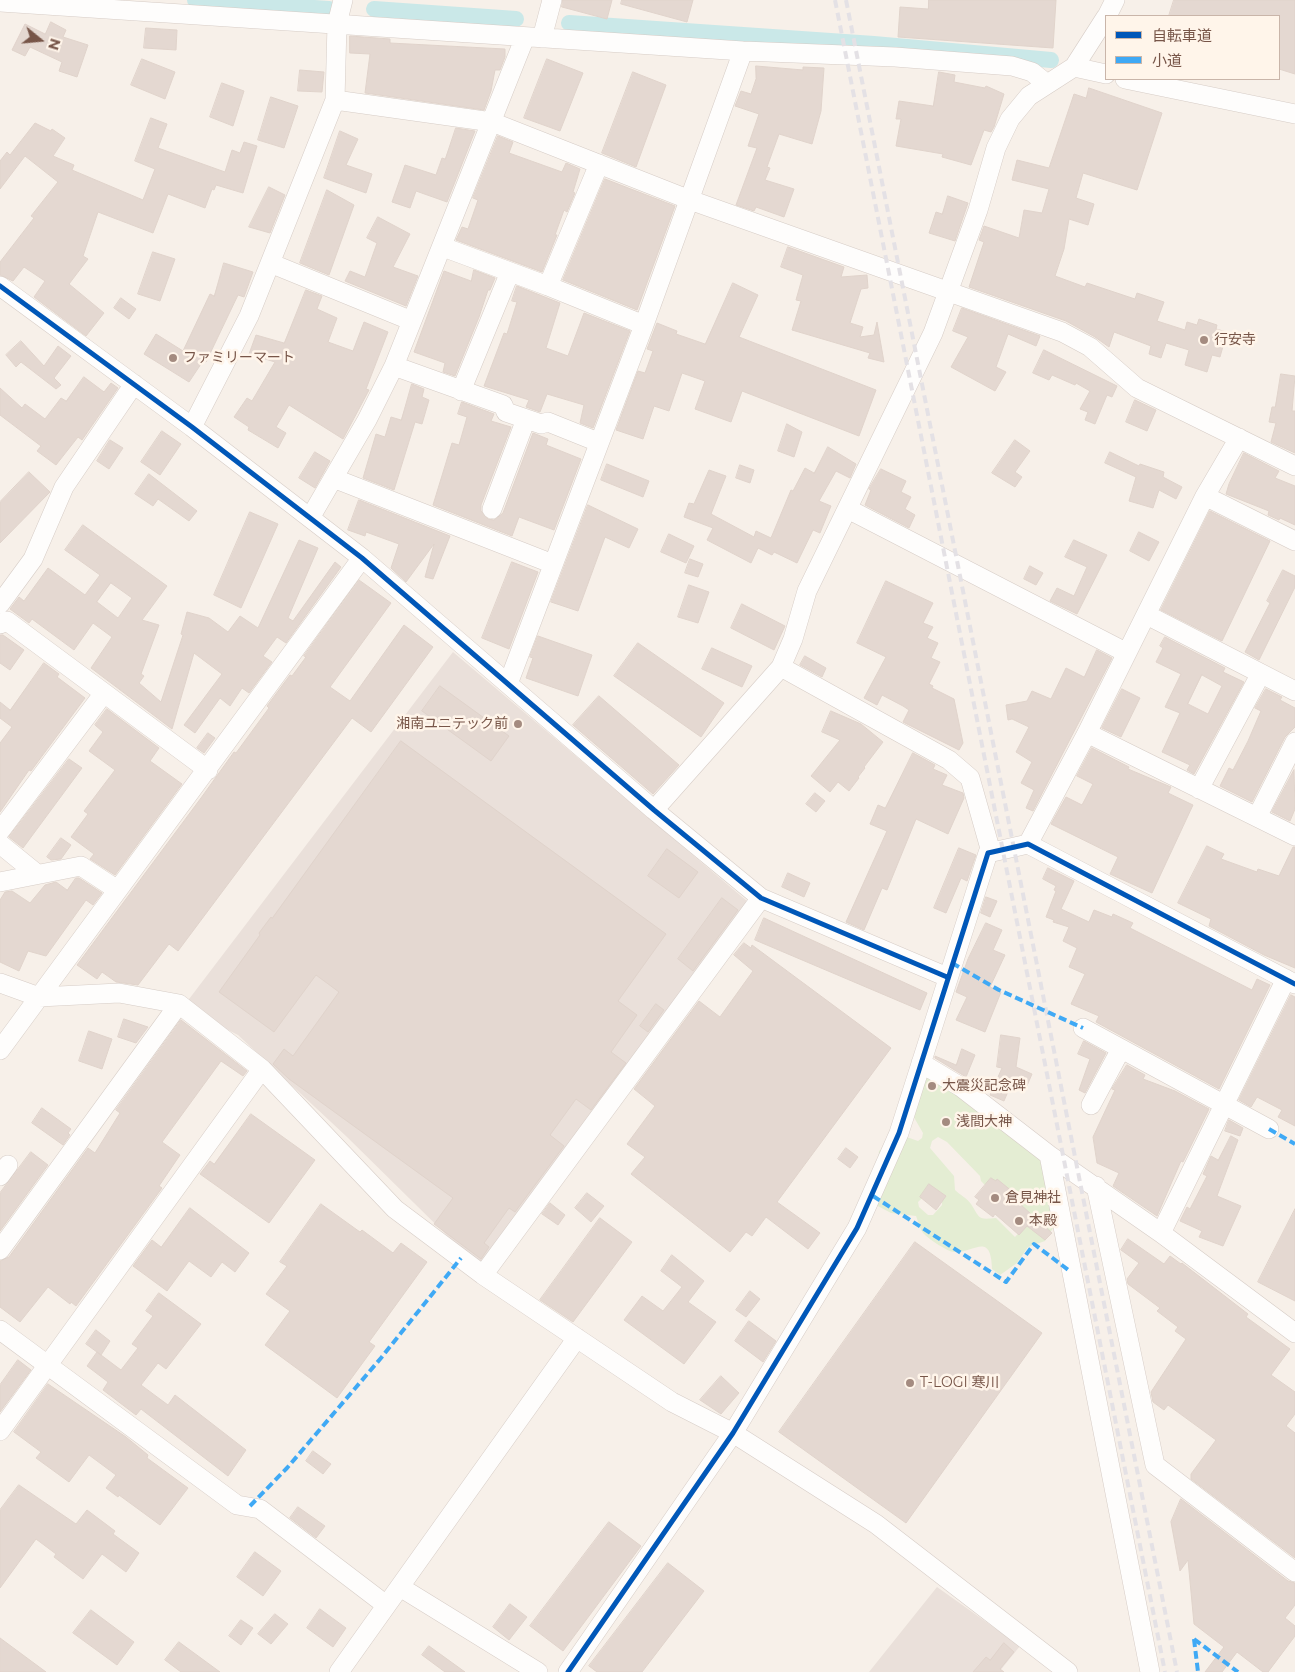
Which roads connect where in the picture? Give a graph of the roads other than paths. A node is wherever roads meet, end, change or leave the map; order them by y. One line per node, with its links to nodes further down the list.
1 (343, 0): 7 (street)
2 (552, 0): 8 (street)
3 (1116, 0): 5 (street)
4 (0, 2): 7 (street)
5 (1108, 15)
6 (1105, 20): 10 (street)
7 (337, 24): 8 (street); 14 (street)
8 (534, 37): 9 (street); 16 (street)
9 (743, 51): 13 (street); 18 (street)
10 (1074, 67): 11 (street); 13 (street)
11 (1105, 74)
12 (1130, 80): 15 (street)
13 (1047, 84): 24 (street)
14 (335, 100): 16 (street); 20 (street)
15 (1295, 114)
16 (492, 122): 17 (street); 19 (street)
17 (599, 164): 18 (street); 23 (street)
18 (690, 200): 24 (street); 26 (street)
19 (443, 248): 21 (street); 25 (street)
20 (270, 263): 25 (street); 31 (street)
21 (510, 272): 23 (street); 29 (street)
22 (0, 286): 28 (street)
23 (548, 286): 26 (street)
24 (948, 290): 32 (street); 38 (street)
25 (412, 321): 27 (street)
26 (644, 325): 33 (street)
27 (394, 366): 29 (street); 35 (street)
28 (134, 384): 31 (street); 44 (street)
29 (461, 391): 30 (street)
30 (526, 419): 33 (street); 37 (street)
31 (192, 428): 39 (street)
32 (1240, 438): 34 (street); 36 (street)
33 (598, 442): 42 (street)
34 (1295, 466)
35 (333, 478): 39 (street); 42 (street)
36 (1205, 496): 40 (street); 43 (street)
37 (492, 509)
38 (848, 510): 45 (street); 46 (street)
39 (310, 518): 41 (street)
40 (1295, 541)
41 (362, 558): 48 (street); 53 (street)
42 (552, 564): 48 (street)
43 (1147, 615): 45 (street); 47 (street)
44 (2, 616): 50 (street)
45 (1127, 653): 51 (street)
46 (781, 667): 55 (street); 61 (street)
47 (1260, 675): 49 (street); 54 (street)
48 (508, 684): 55 (street)
49 (1295, 691)
50 (104, 693): 53 (street); 57 (street)
51 (1087, 733): 54 (street); 60 (street)
52 (1295, 742): 56 (street)
53 (208, 770): 64 (street)
54 (1199, 789): 56 (street)
55 (654, 810): 65 (street)
56 (1257, 817): 58 (street)
57 (0, 831)
58 (1295, 836)
59 (0, 844): 62 (street)
60 (1028, 844): 61 (street); 67 (street)
61 (991, 852): 66 (street)
62 (37, 874): 63 (street); 64 (street)
63 (0, 882)
64 (116, 889): 69 (street)
65 (761, 898): 66 (street); 83 (street)
66 (947, 977): 74 (street)
67 (1290, 982): 77 (street)
68 (0, 983): 69 (street)
69 (40, 997): 70 (street); 73 (street)
70 (179, 1004): 75 (street); 82 (street)
71 (1083, 1028): 72 (street)
72 (1121, 1049): 76 (street); 77 (street)
73 (0, 1050)
74 (921, 1064): 79 (street); 89 (street)
75 (262, 1069): 83 (street); 87 (street)
76 (1091, 1105)
77 (1224, 1105): 78 (street); 81 (street)
78 (1269, 1129)
79 (1049, 1155): 80 (street); 97 (street)
80 (1096, 1186): 81 (street); 90 (street)
81 (1161, 1233): 85 (street)
82 (0, 1250)
83 (483, 1275): 86 (street)
84 (0, 1330): 87 (street)
85 (1295, 1333)
86 (577, 1338): 89 (street); 91 (street)
87 (47, 1366): 88 (street); 92 (street)
88 (0, 1431)
89 (733, 1432): 93 (street); 96 (street)
90 (1295, 1572)
91 (400, 1587): 92 (street); 95 (street)
92 (386, 1606): 94 (street)
93 (571, 1671)
94 (339, 1672)
95 (538, 1672)
96 (1068, 1672)
97 (1150, 1672)

